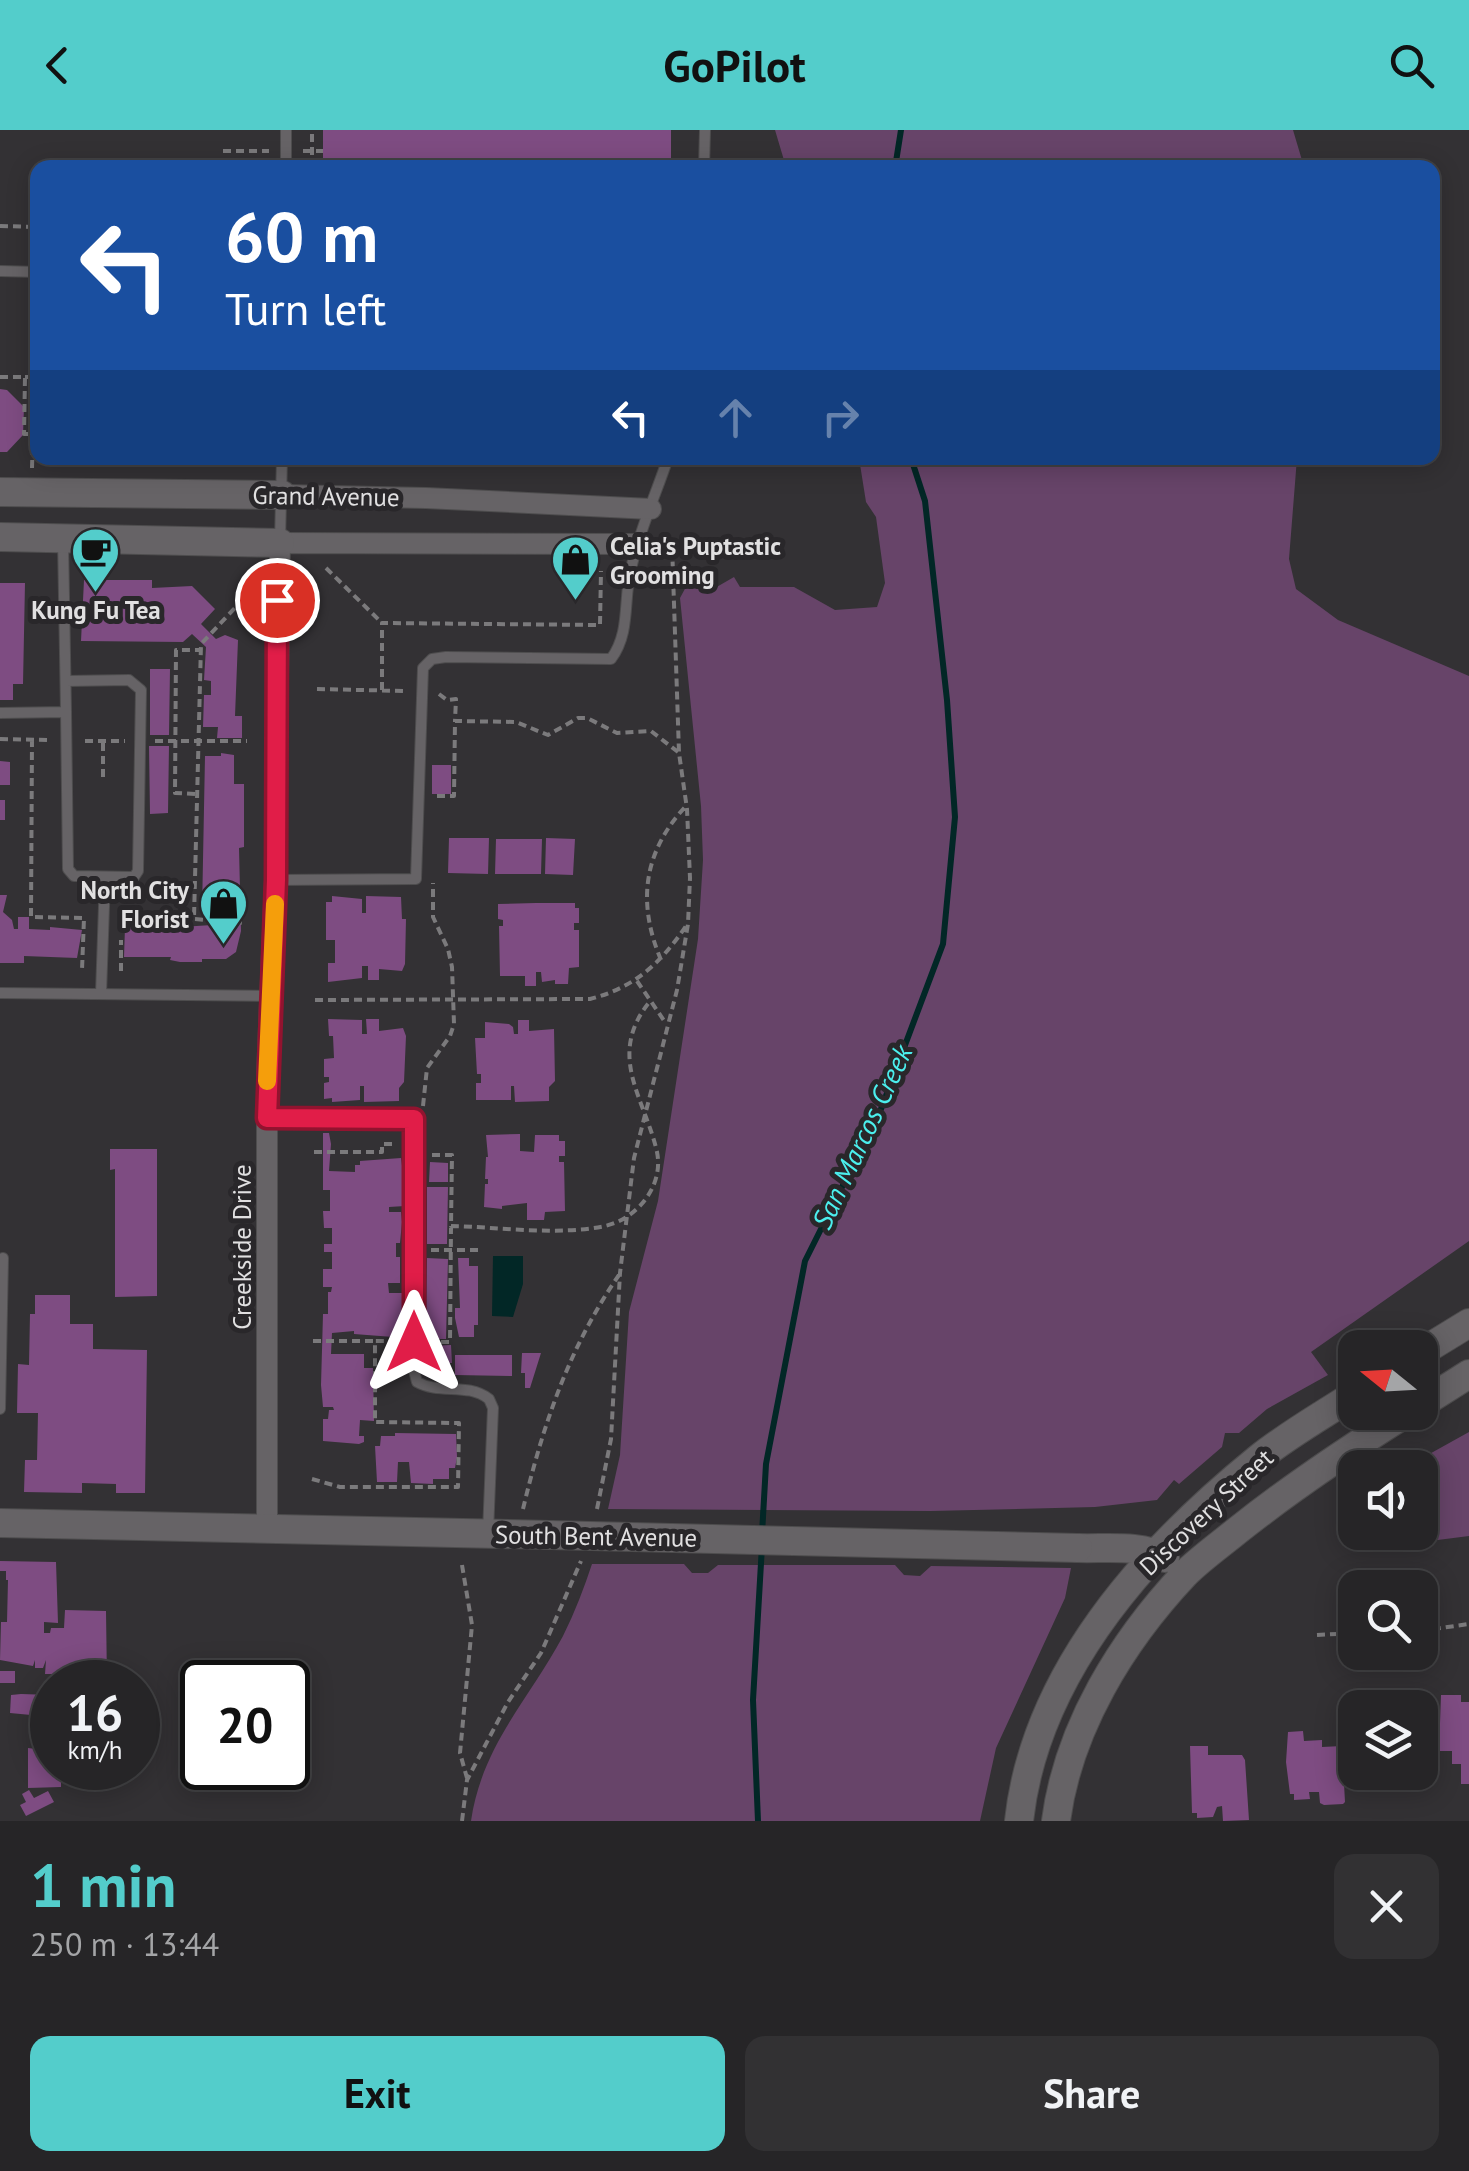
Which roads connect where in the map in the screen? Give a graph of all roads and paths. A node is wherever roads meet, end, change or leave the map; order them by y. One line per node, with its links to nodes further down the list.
1 (286, 130): 4 (lane)
2 (312, 130): 5 (path)
3 (705, 130): 6 (lane)
4 (286, 160)
5 (312, 160)
6 (704, 160)
7 (0, 226): 8 (path)
8 (30, 227)
9 (0, 271): 10 (lane)
10 (30, 272)
11 (0, 377): 12 (path)
12 (25, 377): 13 (path); 14 (path)
13 (30, 377)
14 (30, 434)
15 (32, 465): 18 (path)
16 (282, 465): 20 (lane)
17 (666, 465): 21 (lane)
18 (32, 468)
19 (0, 492): 20 (street, Grand Avenue)
20 (282, 495): 21 (street, Grand Avenue); 24 (lane)
21 (651, 509): 25 (lane)
22 (0, 537): 23 (street, Grand Avenue)
23 (64, 538): 24 (street, Grand Avenue); 32 (lane)
24 (280, 543): 25 (street, Grand Avenue); 48 (street, Creekside Drive)
25 (638, 544): 35 (lane)
26 (672, 544): 41 (path)
27 (326, 568): 30 (path)
28 (601, 571): 30 (path)
29 (249, 593): 31 (path)
30 (382, 623): 34 (path)
31 (200, 650): 43 (path); 43 (path)
32 (66, 681): 36 (lane); 47 (lane)
33 (316, 689): 34 (path)
34 (382, 690): 35 (path)
35 (420, 690): 38 (path); 48 (lane)
36 (66, 712): 37 (lane); 47 (lane)
37 (0, 713)
38 (455, 721): 41 (path); 45 (path)
39 (32, 740): 53 (path)
40 (103, 741): 42 (path)
41 (679, 753): 44 (path)
42 (103, 777)
43 (195, 794): 49 (path)
44 (686, 806): 51 (path); 52 (path)
45 (434, 810)
46 (434, 870): 61 (path)
47 (104, 876): 57 (lane)
48 (276, 880): 58 (street, Creekside Drive)
49 (194, 918): 50 (path); 54 (path)
50 (245, 922)
51 (688, 924): 52 (path); 62 (path)
52 (661, 960): 55 (path)
53 (82, 970)
54 (121, 971)
55 (637, 981): 60 (path); 61 (path)
56 (0, 993): 57 (lane)
57 (101, 994): 58 (lane)
58 (272, 996): 64 (street, Creekside Drive)
59 (315, 1000): 61 (path)
60 (651, 1000): 62 (path); 63 (path)
61 (454, 1001): 65 (path)
62 (667, 1024): 63 (path)
63 (644, 1117): 68 (path); 68 (path)
64 (267, 1118): 66 (lane); 85 (street, Creekside Drive)
65 (426, 1119)
66 (414, 1144): 67 (path); 68 (path); 69 (lane)
67 (314, 1152)
68 (627, 1215): 72 (path)
69 (414, 1250): 70 (path); 86 (lane)
70 (482, 1250)
71 (3, 1258): 80 (lane)
72 (620, 1274): 82 (path); 83 (path)
73 (1469, 1323): 76 (street)
74 (313, 1341): 75 (path)
75 (375, 1342)
76 (1438, 1342)
77 (1469, 1374): 78 (street)
78 (1438, 1394)
79 (1338, 1405): 88 (street, Discovery Street)
80 (0, 1409)
81 (1381, 1430): 90 (street, Discovery Street)
82 (524, 1510)
83 (594, 1518)
84 (0, 1523): 85 (street, South Bent Avenue)
85 (267, 1530): 86 (street, South Bent Avenue)
86 (488, 1534): 88 (street, South Bent Avenue, bridge)
87 (584, 1550): 95 (path)
88 (1155, 1552): 90 (street, South Bent Avenue); 97 (street, Discovery Street)
89 (462, 1565): 95 (path)
90 (1188, 1571): 98 (street, Discovery Street)
91 (1469, 1624): 92 (path)
92 (1438, 1630)
93 (1338, 1634): 94 (path)
94 (1317, 1635)
95 (467, 1780): 96 (path)
96 (462, 1821)
97 (1020, 1821)
98 (1056, 1821)

